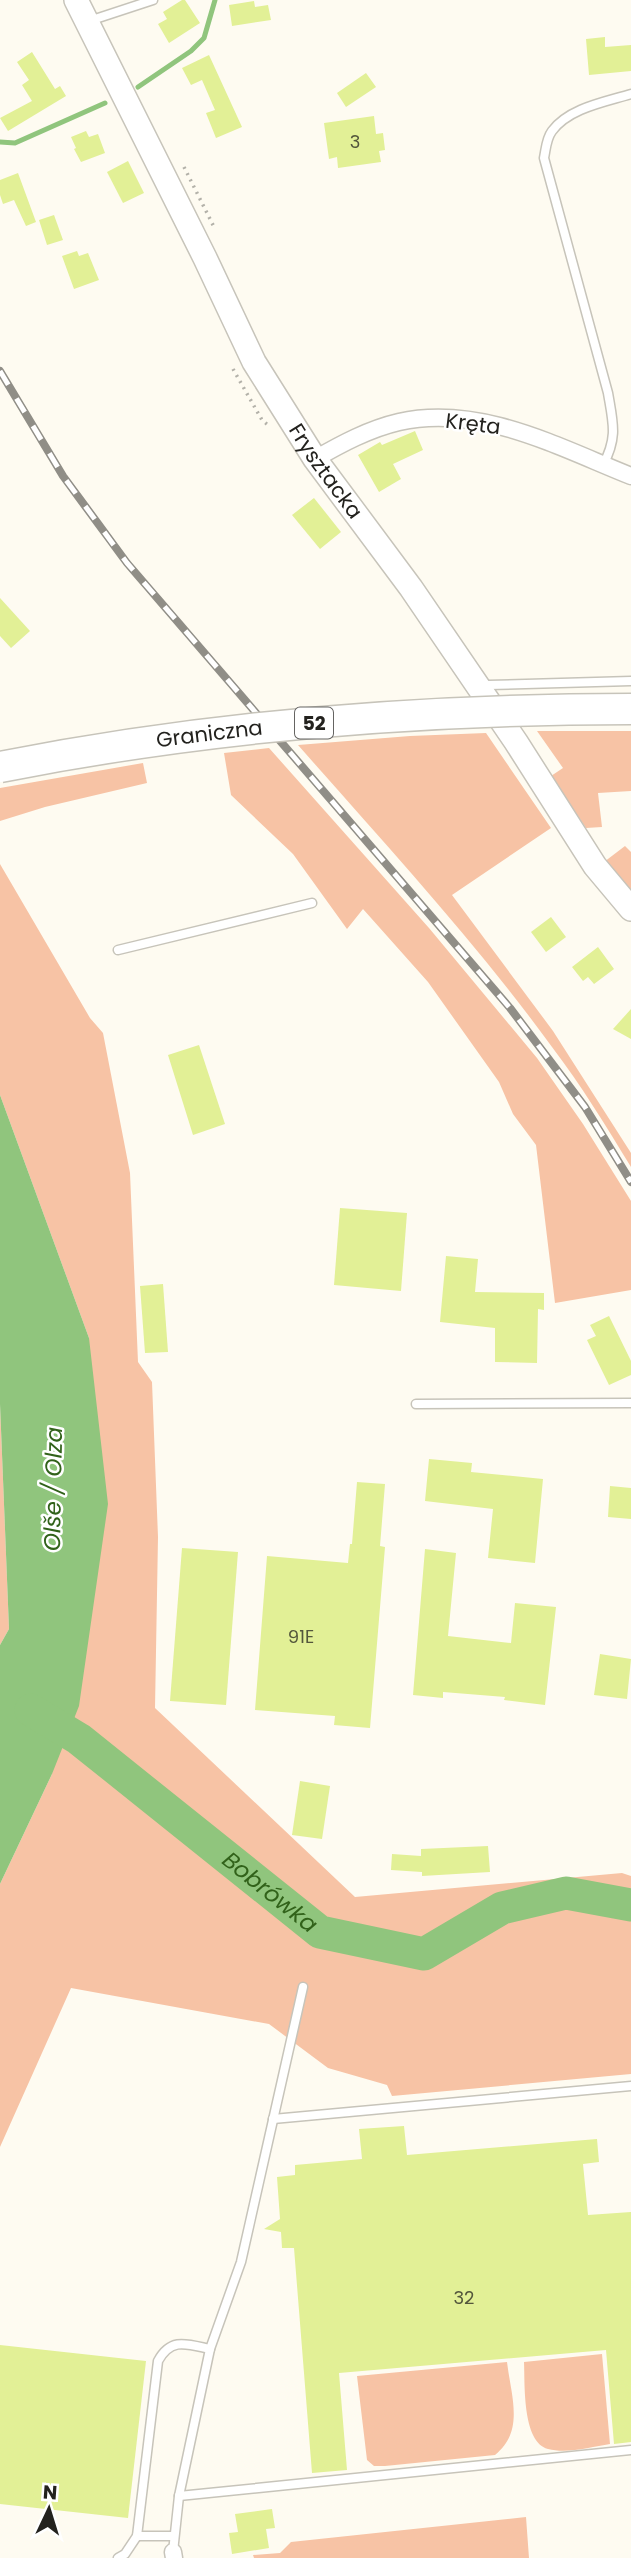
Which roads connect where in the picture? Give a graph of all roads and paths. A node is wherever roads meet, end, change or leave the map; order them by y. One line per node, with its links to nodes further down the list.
1 (76, 0): 3 (street, Frysztacka)
2 (153, 0): 3 (lane)
3 (87, 22): 7 (street, Frysztacka)
4 (631, 94): 8 (lane)
5 (182, 165): 6 (path)
6 (217, 236)
7 (315, 459): 8 (street, Kręta); 11 (street, Frysztacka)
8 (603, 465): 9 (street, Kręta)
9 (631, 476)
10 (631, 681): 11 (lane)
11 (480, 690): 15 (street, Frysztacka)
12 (631, 709): 13 (highway, Graniczna / 52, bridge)
13 (0, 767)
14 (313, 903): 16 (lane)
15 (631, 909)
16 (118, 950)
17 (631, 1403): 18 (lane)
18 (416, 1404)
19 (303, 1987): 21 (lane)
20 (631, 2086): 21 (lane)
21 (273, 2119): 22 (lane)
22 (210, 2349): 24 (lane); 25 (lane)
23 (631, 2450): 24 (lane)
24 (180, 2496): 26 (lane)
25 (137, 2536): 26 (lane); 27 (lane)
26 (173, 2549)
27 (118, 2558)

